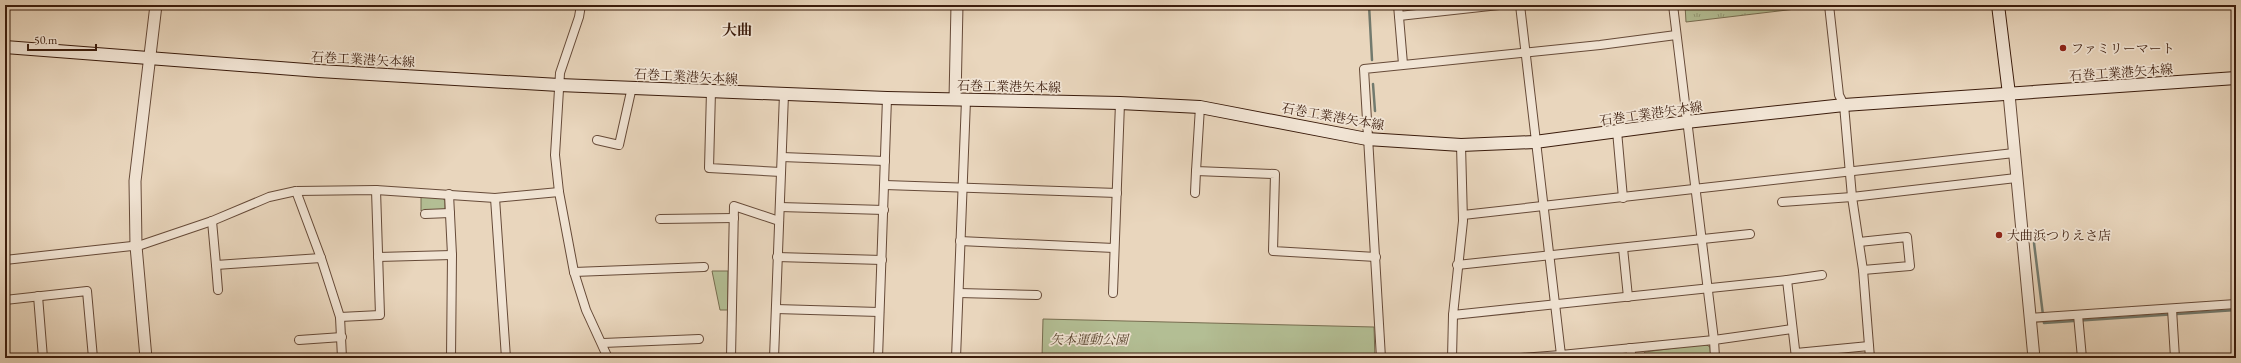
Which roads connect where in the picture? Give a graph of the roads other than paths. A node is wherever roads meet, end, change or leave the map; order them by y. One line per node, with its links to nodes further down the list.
1 (156, 5): 14 (street)
2 (581, 5): 17 (street)
3 (956, 5): 23 (street)
4 (1398, 5): 10 (street)
5 (1499, 5): 10 (street)
6 (1520, 5): 13 (street)
7 (1673, 5): 11 (street)
8 (1829, 5): 25 (street)
9 (1998, 5): 21 (main road)
10 (1399, 16): 15 (street)
11 (1676, 35): 13 (street); 27 (street)
12 (5, 47): 14 (main road, 石巻工業港矢本線)
13 (1525, 52): 15 (street); 31 (street)
14 (149, 59): 17 (main road, 石巻工業港矢本線); 67 (street)
15 (1404, 64): 29 (street)
16 (2236, 78): 21 (main road, 石巻工業港矢本線)
17 (559, 85): 18 (main road, 石巻工業港矢本線); 45 (street)
18 (632, 87): 19 (main road, 石巻工業港矢本線); 30 (street)
19 (711, 91): 20 (main road, 石巻工業港矢本線); 38 (street)
20 (784, 94): 22 (main road, 石巻工業港矢本線); 34 (street)
21 (2009, 94): 25 (main road, 石巻工業港矢本線); 33 (street)
22 (887, 98): 23 (main road, 石巻工業港矢本線); 35 (street)
23 (960, 100): 24 (main road, 石巻工業港矢本線); 41 (street)
24 (1120, 103): 26 (main road, 石巻工業港矢本線); 46 (street)
25 (1844, 106): 27 (main road, 石巻工業港矢本線); 36 (street)
26 (1200, 107): 29 (main road, 石巻工業港矢本線); 37 (street)
27 (1686, 122): 28 (main road, 石巻工業港矢本線); 42 (street)
28 (1617, 131): 31 (main road, 石巻工業港矢本線); 51 (street)
29 (1367, 139): 32 (main road, 石巻工業港矢本線); 74 (street)
30 (597, 140)
31 (1535, 142): 32 (main road, 石巻工業港矢本線); 53 (street)
32 (1461, 145): 58 (street)
33 (2014, 153): 36 (street); 39 (street)
34 (782, 157): 35 (street); 38 (street)
35 (886, 161): 40 (street)
36 (1851, 170): 42 (street); 49 (street)
37 (1196, 171): 47 (street); 74 (street)
38 (781, 172): 54 (street)
39 (2016, 178): 49 (street); 101 (street)
40 (885, 185): 41 (street); 55 (street)
41 (963, 187): 46 (street); 65 (street)
42 (1696, 189): 51 (street); 64 (street)
43 (376, 190): 44 (street); 48 (street); 72 (street)
44 (296, 191): 61 (street); 75 (street)
45 (559, 192): 50 (street); 82 (street)
46 (1117, 193): 68 (street)
47 (1195, 193)
48 (449, 194): 50 (street); 57 (street)
49 (1852, 197): 52 (street); 66 (street)
50 (495, 198): 117 (street)
51 (1623, 198): 53 (street)
52 (1782, 202)
53 (1544, 206): 58 (street); 71 (street)
54 (780, 207): 55 (street); 62 (street)
55 (884, 210): 77 (street)
56 (425, 214): 57 (street)
57 (450, 214): 70 (street)
58 (1463, 215): 79 (street)
59 (734, 218): 60 (street); 62 (street); 119 (street)
60 (660, 219)
61 (212, 221): 67 (street); 78 (street)
62 (779, 221): 73 (street)
63 (1750, 234): 64 (street)
64 (1702, 239): 69 (street); 85 (street)
65 (960, 241): 68 (street); 87 (street)
66 (1859, 242): 81 (street); 81 (street)
67 (136, 246): 76 (street); 114 (street)
68 (1114, 248): 88 (street)
69 (1623, 248): 71 (street); 91 (street)
70 (452, 255): 72 (street); 116 (street)
71 (1549, 255): 79 (street); 93 (street)
72 (378, 257): 100 (street)
73 (777, 257): 77 (street); 95 (street)
74 (1376, 257): 123 (street)
75 (321, 258): 78 (street); 100 (street)
76 (5, 260)
77 (882, 260): 97 (street)
78 (216, 265): 86 (street)
79 (1457, 265): 98 (street)
80 (704, 267): 82 (street)
81 (1863, 270): 108 (street)
82 (574, 272): 107 (street)
83 (1822, 275): 84 (street)
84 (1786, 280): 85 (street); 102 (street)
85 (1708, 287): 91 (street); 106 (street)
86 (218, 290)
87 (959, 293): 89 (street); 122 (street)
88 (1113, 293)
89 (1037, 295)
90 (38, 296): 92 (street); 112 (street); 113 (street)
91 (1628, 297): 93 (street)
92 (5, 300)
93 (1555, 303): 98 (street); 110 (street)
94 (2236, 304): 96 (street)
95 (776, 309): 97 (street); 120 (street)
96 (2172, 310): 99 (street); 131 (street)
97 (879, 312): 121 (street)
98 (1453, 315): 124 (street)
99 (2078, 316): 101 (street); 130 (street)
100 (340, 317): 103 (street)
101 (2034, 317): 129 (street)
102 (1792, 329): 106 (street); 111 (street)
103 (342, 337): 105 (street); 115 (street)
104 (699, 339): 107 (street)
105 (299, 340)
106 (1714, 340): 109 (street); 127 (street)
107 (603, 343): 118 (street)
108 (1869, 346): 111 (street); 128 (street)
109 (1630, 348): 110 (street); 126 (street)
110 (1561, 355): 125 (street)
111 (1796, 355)
112 (43, 358)
113 (93, 358)
114 (146, 358)
115 (342, 358)
116 (451, 358)
117 (506, 358)
118 (608, 358)
119 (732, 358)
120 (774, 358)
121 (878, 358)
122 (956, 358)
123 (1381, 358)
124 (1452, 358)
125 (1521, 358)
126 (1632, 358)
127 (1715, 358)
128 (1870, 358)
129 (2034, 358)
130 (2082, 358)
131 (2175, 358)

